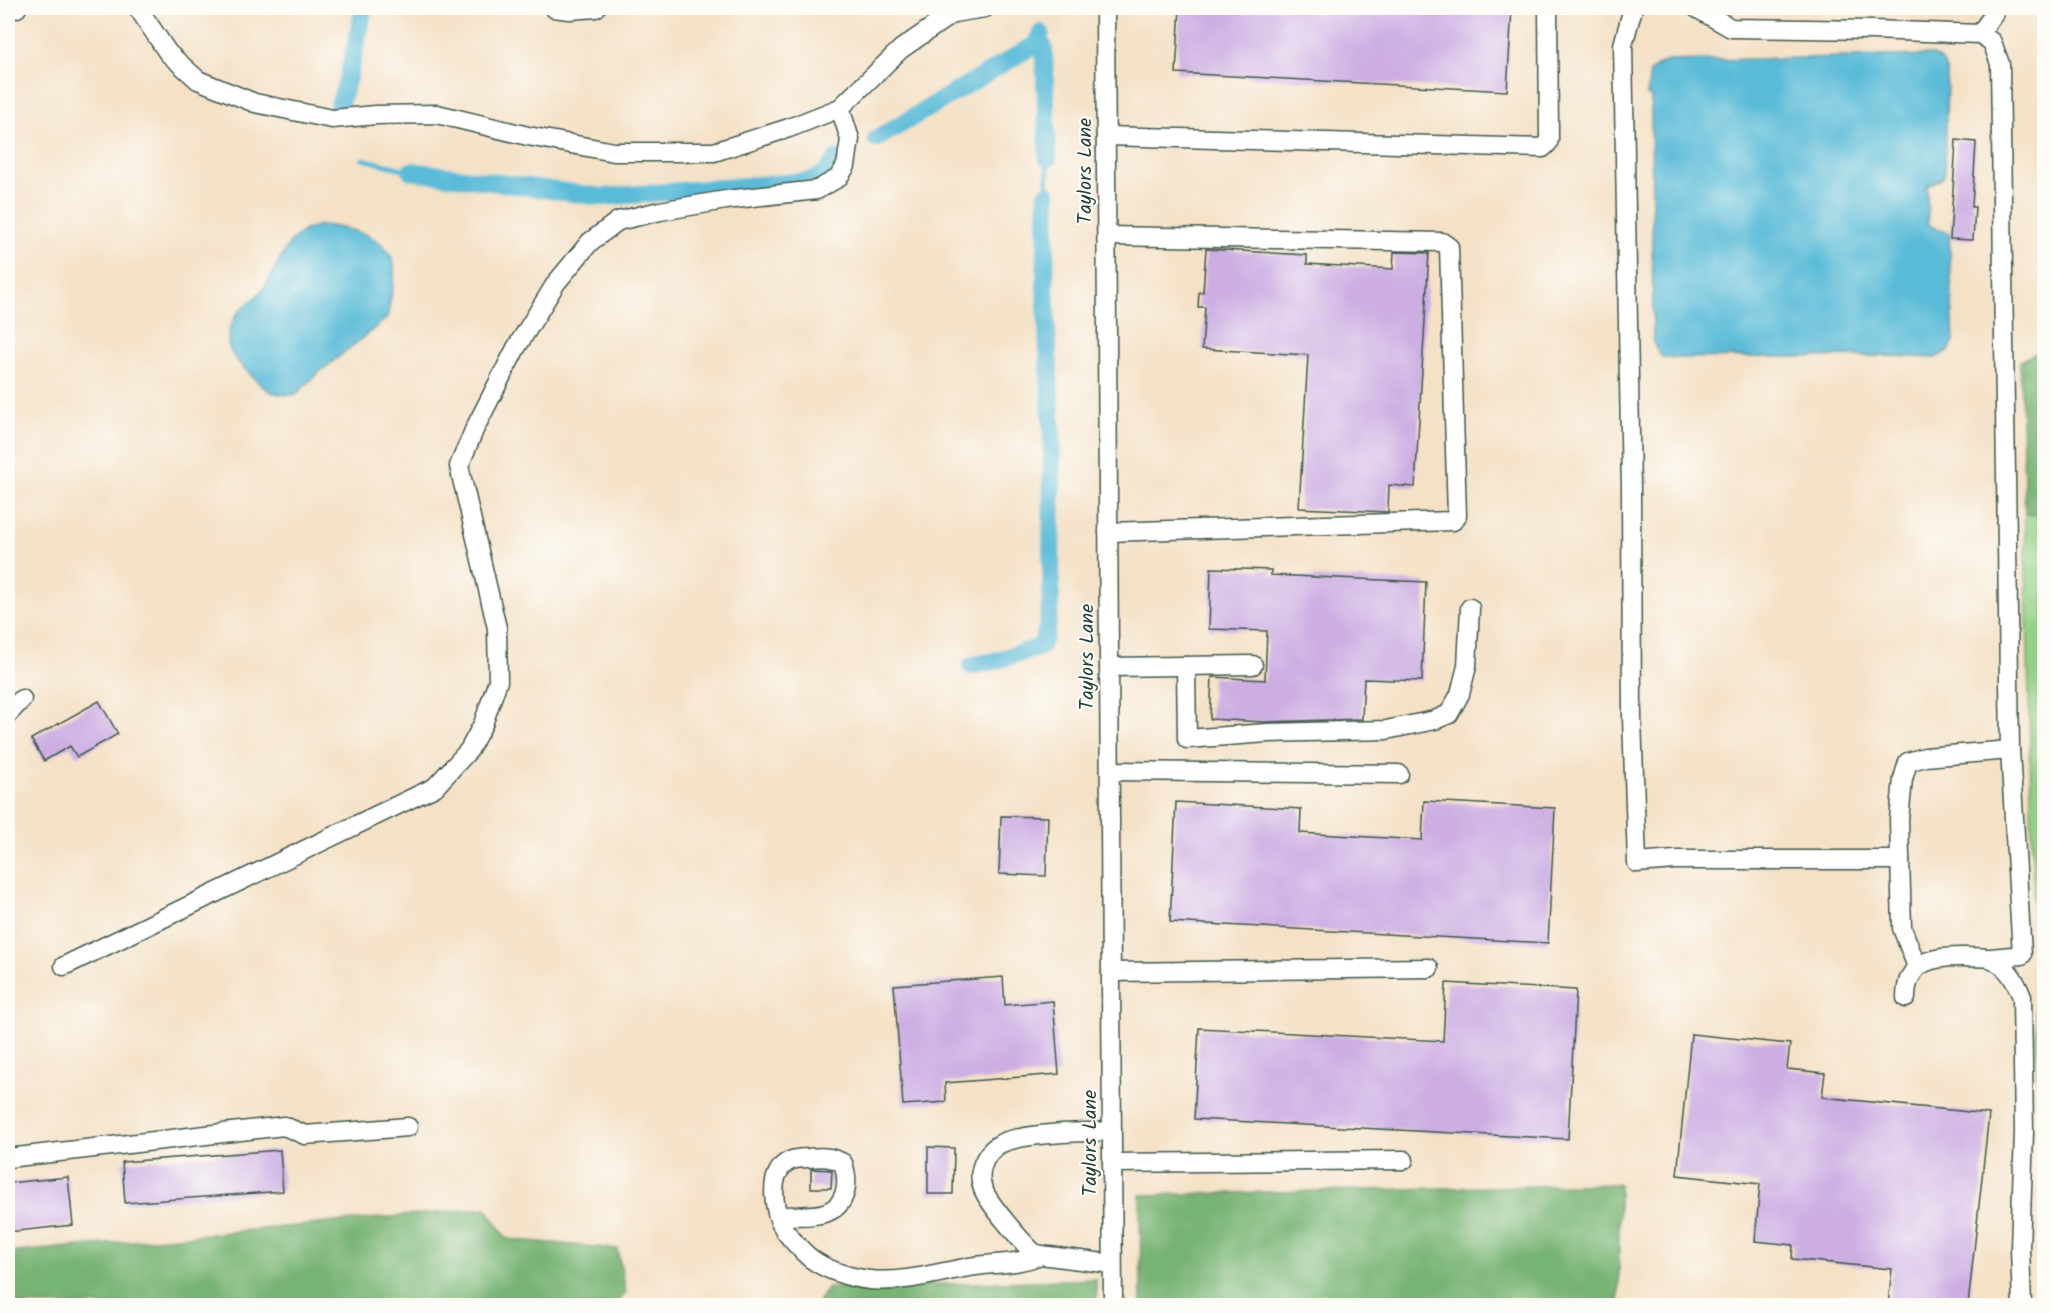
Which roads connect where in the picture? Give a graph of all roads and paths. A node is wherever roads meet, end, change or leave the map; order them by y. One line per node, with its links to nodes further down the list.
1 (17, 8): 11 (street)
2 (138, 8): 13 (street)
3 (554, 8): 4 (street)
4 (596, 8)
5 (985, 8): 13 (street)
6 (1105, 8): 14 (street, Taylors Lane)
7 (1548, 8): 14 (street)
8 (1633, 8): 26 (street)
9 (1696, 8): 12 (street)
10 (1996, 8): 12 (street)
11 (8, 11)
12 (1980, 34): 23 (street)
13 (840, 108): 28 (street)
14 (1106, 136): 15 (street, Taylors Lane)
15 (1107, 236): 16 (street, Taylors Lane); 16 (street)
16 (1108, 532): 20 (street, Taylors Lane)
17 (1470, 608): 19 (street)
18 (1253, 665): 19 (street)
19 (1186, 666): 20 (street)
20 (1109, 667): 24 (street, Taylors Lane)
21 (22, 699): 22 (street)
22 (8, 714)
23 (2010, 750): 26 (street); 27 (street)
24 (1110, 771): 25 (street); 31 (street, Taylors Lane)
25 (1400, 774)
26 (1900, 860): 29 (street)
27 (1991, 958): 29 (street); 42 (street)
28 (64, 966)
29 (1917, 967): 32 (street)
30 (1429, 968): 31 (street)
31 (1111, 972): 34 (street, Taylors Lane)
32 (1906, 998)
33 (408, 1127): 35 (street)
34 (1112, 1131): 37 (street, Taylors Lane); 39 (street)
35 (8, 1158)
36 (1404, 1160): 37 (street)
37 (1112, 1163): 40 (street, Taylors Lane)
38 (780, 1216): 39 (street)
39 (1041, 1256): 40 (street)
40 (1112, 1264): 41 (street, Taylors Lane)
41 (1113, 1305)
42 (2022, 1305)

